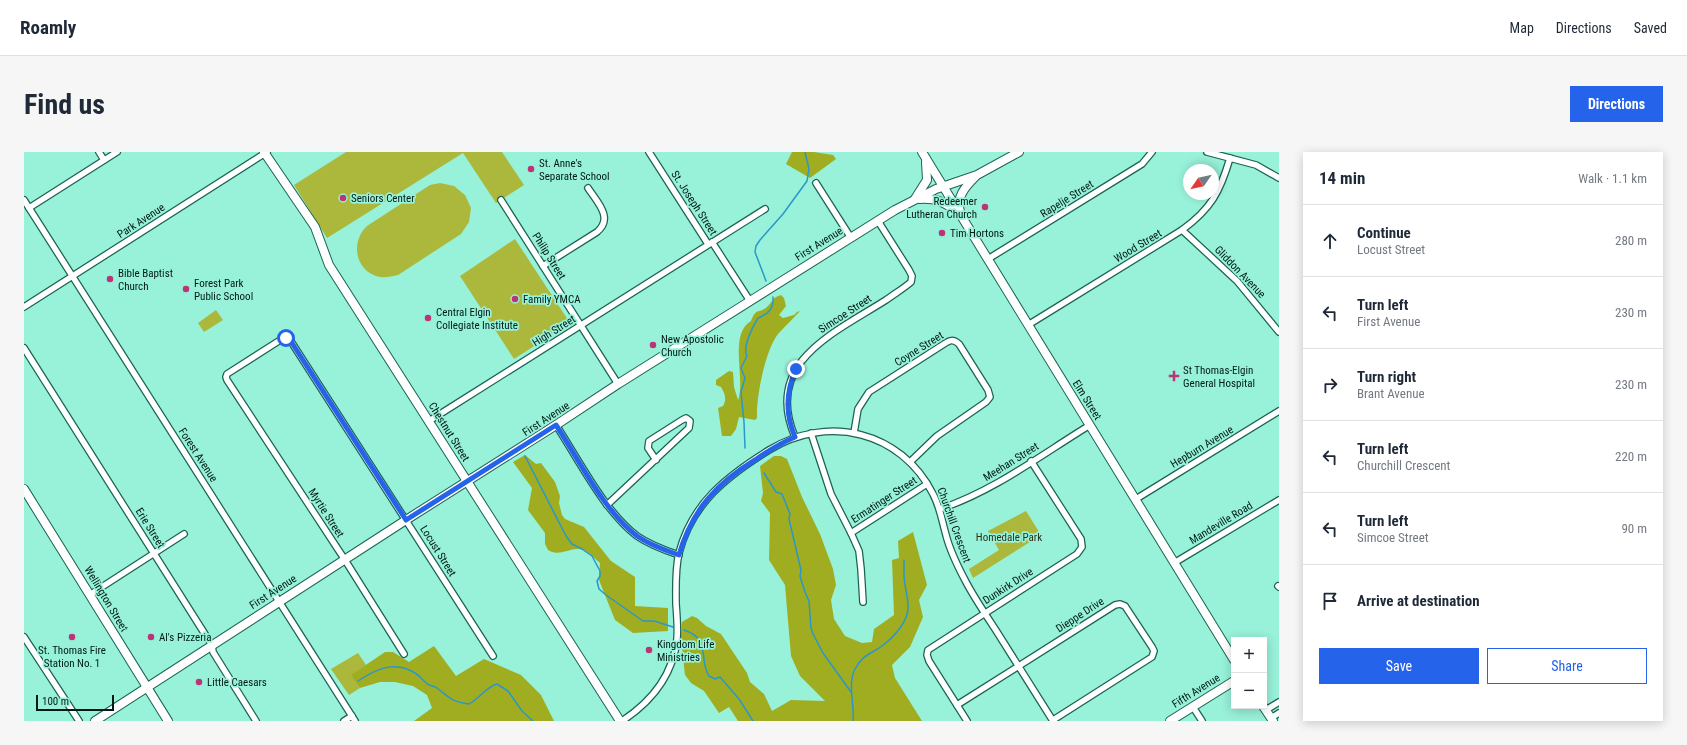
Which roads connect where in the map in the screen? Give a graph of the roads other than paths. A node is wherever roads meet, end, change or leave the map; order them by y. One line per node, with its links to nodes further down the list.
1 (99, 152): 10 (street)
2 (117, 152): 10 (street)
3 (266, 152): 28 (street, Park Avenue); 38 (main road, Chestnut Street)
4 (649, 152): 25 (street, St. Joseph Street)
5 (1019, 152): 11 (main road, First Avenue)
6 (1152, 152): 26 (street, Rapelje Street)
7 (1207, 152): 9 (street)
8 (924, 155): 14 (main road, Elm Street); 18 (main road)
9 (1230, 158): 12 (street); 23 (street, Wood Street)
10 (104, 160): 19 (street)
11 (978, 175): 14 (main road, First Avenue); 21 (main road)
12 (1279, 178)
13 (816, 183): 24 (street)
14 (943, 186): 18 (main road, First Avenue); 21 (main road, Elm Street)
15 (588, 188): 27 (street)
16 (24, 200): 19 (street, Forest Avenue)
17 (501, 200): 27 (street, Philip Street)
18 (915, 200): 21 (main road); 22 (main road, First Avenue)
19 (29, 208): 28 (street, Forest Avenue)
20 (765, 209): 25 (street, High Street)
21 (961, 215): 26 (main road, Elm Street)
22 (878, 221): 24 (main road, First Avenue); 43 (street, Simcoe Street)
23 (1182, 230): 31 (street, Wood Street); 33 (street, Gliddon Avenue)
24 (851, 238): 29 (main road, First Avenue)
25 (710, 243): 29 (street, St. Joseph Street); 32 (street, High Street)
26 (988, 259): 31 (main road, Elm Street)
27 (543, 266): 32 (street, Philip Street)
28 (72, 277): 30 (street, Park Avenue); 62 (street, Forest Avenue)
29 (750, 301): 36 (main road, First Avenue)
30 (24, 307)
31 (1028, 325): 40 (main road, Elm Street)
32 (581, 326): 36 (street, Philip Street); 38 (street, High Street)
33 (1279, 332)
34 (24, 348): 57 (street, Erie Street)
35 (229, 383): 54 (street, Locust Street); 59 (street, Myrtie Street)
36 (618, 384): 39 (main road, First Avenue)
37 (1279, 411): 50 (street, Hepburn Avenue)
38 (430, 420): 47 (main road, Chestnut Street)
39 (556, 425): 47 (main road, First Avenue); 52 (street)
40 (1090, 425): 46 (street, Meehan Street); 50 (main road, Elm Street)
41 (854, 433): 42 (street, Churchill Crescent); 45 (street, Churchill Crescent); 45 (street, Coyne Street)
42 (812, 434): 43 (street, Churchill Crescent); 55 (street)
43 (795, 437): 58 (street, Churchill Crescent)
44 (656, 460): 44 (street); 52 (street)
45 (910, 462): 48 (street, Churchill Crescent)
46 (1031, 462): 53 (street, Meehan Street); 64 (street, Dunkirk Drive)
47 (468, 482): 54 (main road, First Avenue); 86 (main road, Chestnut Street)
48 (927, 484): 53 (street, Churchill Crescent); 55 (street, Ermatinger Street)
49 (24, 489): 61 (main road, Wellington Street)
50 (1136, 499): 60 (main road, Elm Street)
51 (1279, 500): 60 (street, Mandeville Road)
52 (608, 506): 58 (street)
53 (940, 509): 64 (street, Churchill Crescent)
54 (406, 520): 59 (main road, First Avenue); 69 (street, Locust Street)
55 (852, 533): 63 (street)
56 (184, 534): 57 (street)
57 (154, 554): 61 (street); 66 (street, Erie Street)
58 (679, 555): 86 (street, Churchill Crescent)
59 (345, 560): 62 (main road, First Avenue); 67 (street, Myrtie Street)
60 (1174, 563): 68 (main road, Elm Street)
61 (91, 594): 72 (main road, Wellington Street)
62 (279, 601): 66 (main road, First Avenue); 79 (street, Forest Avenue)
63 (863, 602)
64 (985, 613): 70 (street, Churchill Crescent); 74 (street, Dunkirk Drive)
65 (24, 636): 81 (street)
66 (212, 644): 72 (main road, First Avenue); 84 (street, Erie Street)
67 (404, 654)
68 (1231, 655)
69 (493, 656)
70 (1019, 666): 74 (street, Dieppe Drive); 88 (street, Churchill Crescent); 88 (street, Dieppe Drive)
71 (1231, 682): 75 (main road, Fifth Avenue)
72 (146, 687): 82 (main road, First Avenue); 83 (main road, Wellington Street)
73 (1279, 702): 76 (street)
74 (958, 705): 87 (street, Dunkirk Drive)
75 (1192, 707): 89 (main road, Fifth Avenue); 90 (street)
76 (1267, 707)
77 (1266, 709): 80 (main road)
78 (1279, 713): 80 (street)
79 (353, 718): 85 (street)
80 (1272, 720)
81 (79, 721)
82 (94, 721)
83 (168, 721)
84 (256, 721)
85 (344, 721)
86 (621, 721)
87 (967, 721)
88 (1053, 721)
89 (1170, 721)
90 (1202, 721)

